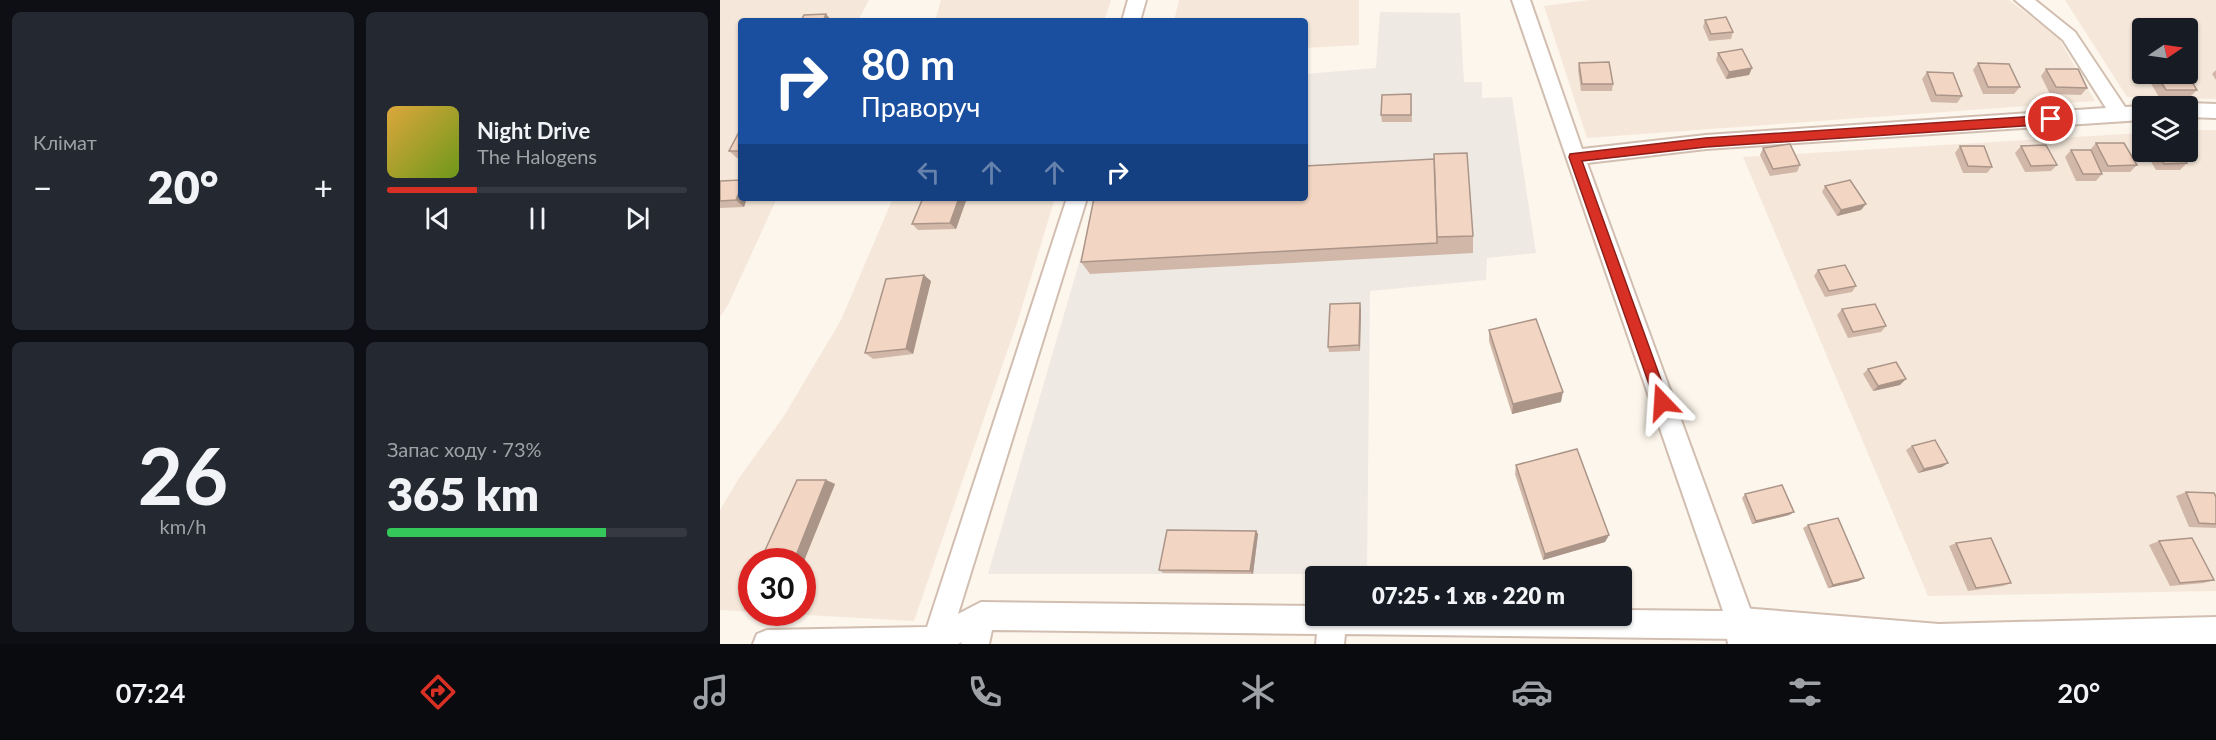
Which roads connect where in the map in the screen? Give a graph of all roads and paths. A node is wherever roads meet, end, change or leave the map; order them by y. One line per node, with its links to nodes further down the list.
1 (1137, 0): 4 (street)
2 (1521, 0): 9 (street)
3 (2024, 0): 8 (street)
4 (1132, 18)
5 (2198, 110): 6 (street)
6 (2216, 111)
7 (2132, 114): 8 (street)
8 (2120, 115): 9 (street)
9 (1575, 157): 14 (street)
10 (1076, 201): 15 (street)
11 (981, 616): 12 (street); 15 (street); 18 (street)
12 (1331, 633): 14 (street)
13 (2216, 634): 16 (street)
14 (1744, 635): 16 (street)
15 (936, 641): 17 (street)
16 (1939, 642)
17 (767, 644)
18 (975, 644)

